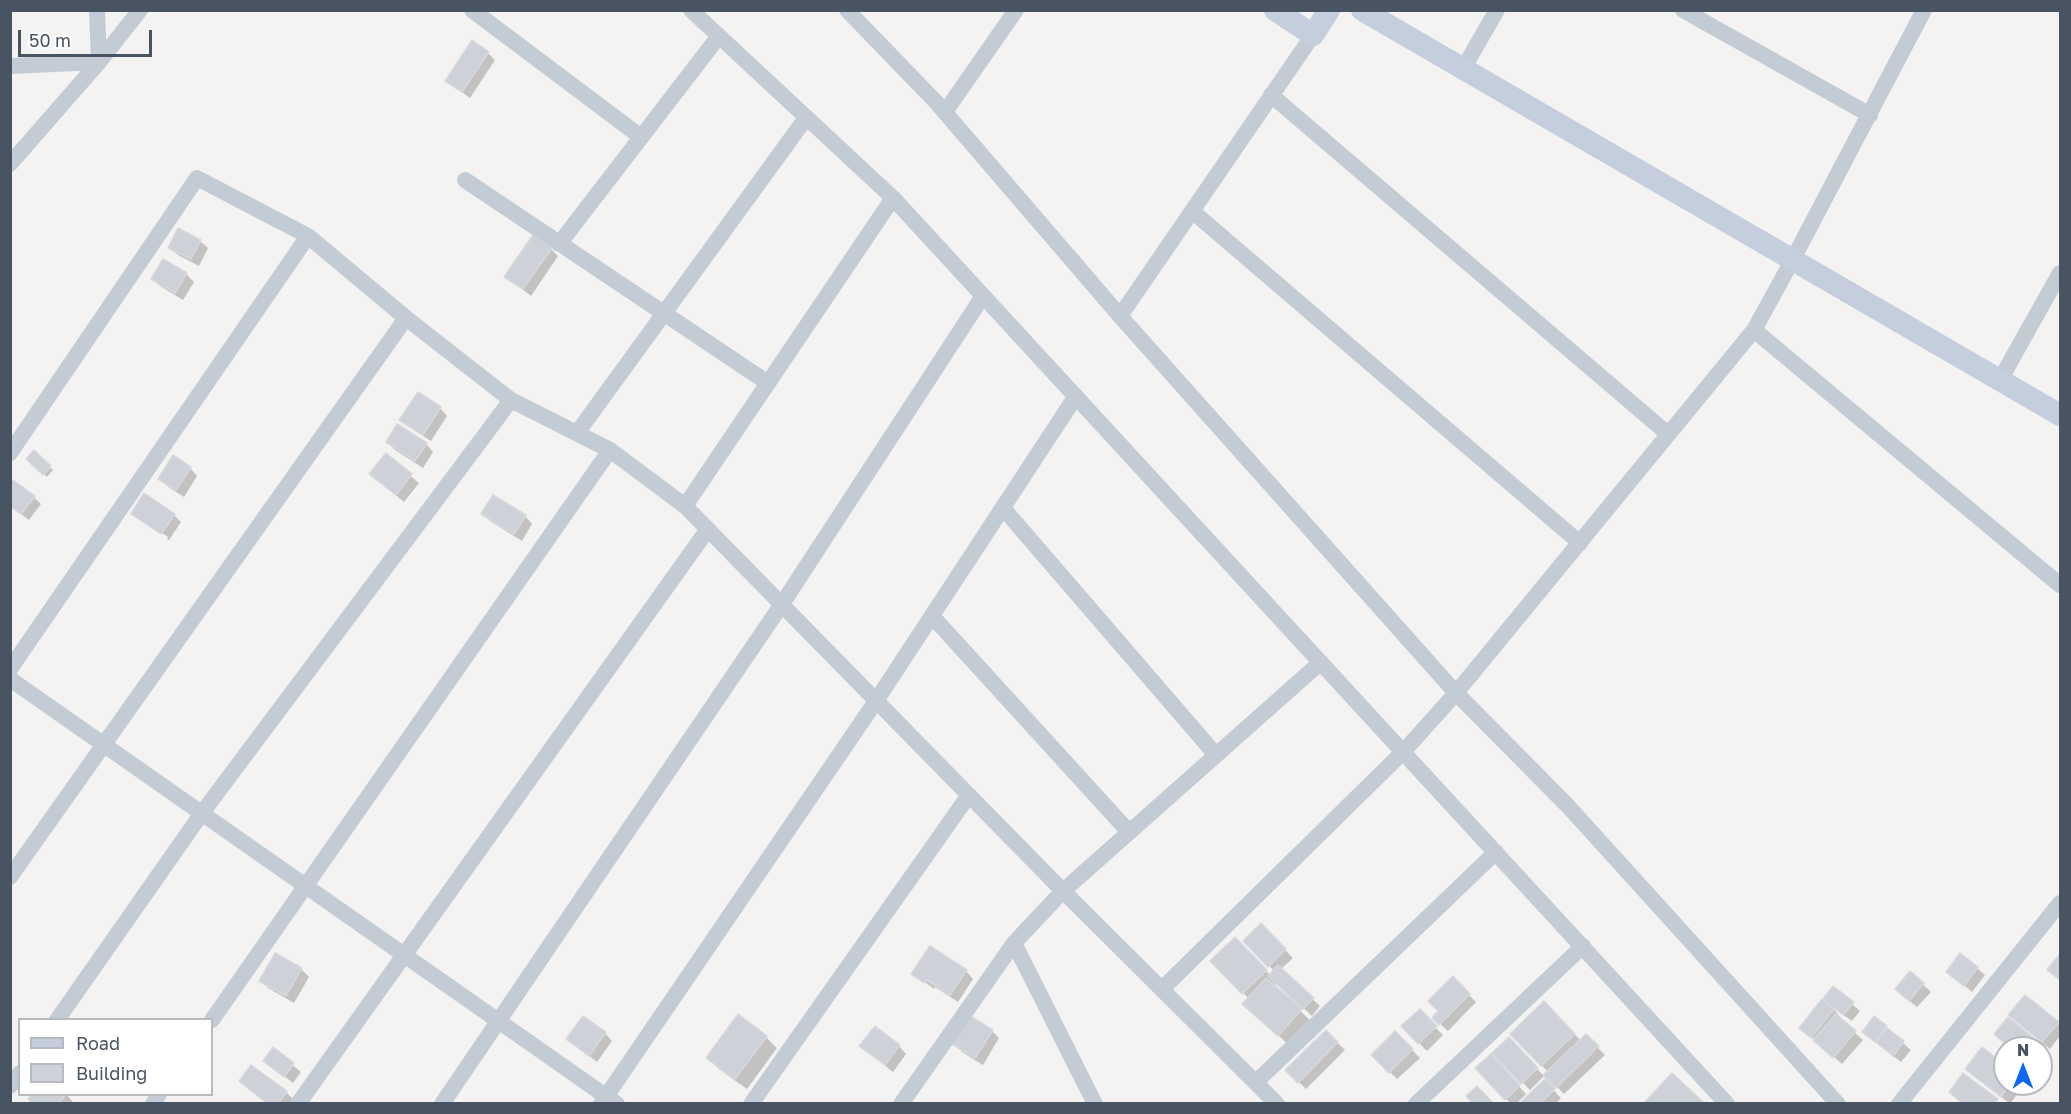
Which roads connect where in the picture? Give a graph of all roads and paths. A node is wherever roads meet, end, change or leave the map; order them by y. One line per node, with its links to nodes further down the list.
1 (97, 10): 15 (street)
2 (140, 10): 15 (street)
3 (472, 10): 22 (street)
4 (691, 10): 14 (street)
5 (847, 10): 19 (street)
6 (1016, 10): 19 (street)
7 (1275, 10): 13 (street)
8 (1329, 10): 13 (street)
9 (1362, 10): 17 (street)
10 (1497, 10): 17 (street)
11 (1683, 10): 20 (street)
12 (1924, 10): 20 (street)
13 (1312, 35): 18 (street)
14 (719, 36): 21 (street); 22 (street)
15 (99, 62): 16 (street); 23 (street)
16 (10, 66)
17 (1462, 69): 29 (street)
18 (1271, 95): 26 (street); 42 (street)
19 (945, 112): 33 (street)
20 (1870, 114): 29 (street)
21 (806, 118): 25 (street); 32 (street)
22 (641, 137): 28 (street)
23 (10, 164)
24 (465, 180): 28 (street)
25 (893, 198): 31 (street); 37 (street)
26 (1192, 211): 33 (street); 48 (street)
27 (308, 236): 34 (street); 44 (street); 53 (street)
28 (559, 244): 32 (street)
29 (1792, 261): 35 (street); 36 (street)
30 (2060, 275): 36 (street)
31 (983, 296): 38 (street); 50 (street)
32 (663, 314): 37 (street); 41 (street)
33 (1120, 316): 55 (street)
34 (406, 318): 39 (street); 57 (street)
35 (1754, 330): 42 (street); 49 (street)
36 (2000, 380): 40 (street)
37 (768, 383): 45 (street)
38 (1076, 396): 46 (street); 52 (street)
39 (511, 400): 41 (street); 61 (street)
40 (2061, 416)
41 (576, 433): 43 (street)
42 (1668, 434): 48 (street)
43 (610, 450): 45 (street); 65 (street)
44 (10, 453)
45 (685, 506): 47 (street)
46 (1003, 508): 51 (street); 59 (street)
47 (708, 529): 50 (street); 70 (street)
48 (1580, 543): 55 (street)
49 (2061, 585)
50 (782, 604): 56 (street); 74 (street)
51 (932, 616): 56 (street); 62 (street)
52 (1321, 662): 58 (street); 59 (street)
53 (10, 669)
54 (10, 679): 57 (street)
55 (1456, 693): 58 (street); 85 (street)
56 (876, 701): 60 (street); 76 (street)
57 (105, 745): 61 (street); 64 (street)
58 (1404, 752): 63 (street); 71 (street)
59 (1216, 755): 62 (street)
60 (969, 795): 66 (street); 79 (street)
61 (202, 813): 65 (street); 72 (street)
62 (1129, 832): 66 (street)
63 (1496, 852): 69 (street); 75 (street)
64 (10, 877)
65 (305, 886): 70 (street); 73 (street)
66 (1063, 891): 68 (street); 71 (street)
67 (2061, 903): 86 (street)
68 (1014, 943): 80 (street); 81 (street)
69 (1583, 946): 83 (street); 84 (street)
70 (404, 955): 74 (street); 77 (street)
71 (1162, 989): 75 (street)
72 (58, 1018)
73 (213, 1019)
74 (498, 1021): 76 (street); 78 (street)
75 (1256, 1082): 82 (street)
76 (608, 1101)
77 (298, 1104)
78 (442, 1104)
79 (751, 1104)
80 (901, 1104)
81 (1095, 1104)
82 (1277, 1104)
83 (1416, 1104)
84 (1727, 1104)
85 (1838, 1104)
86 (1899, 1104)

